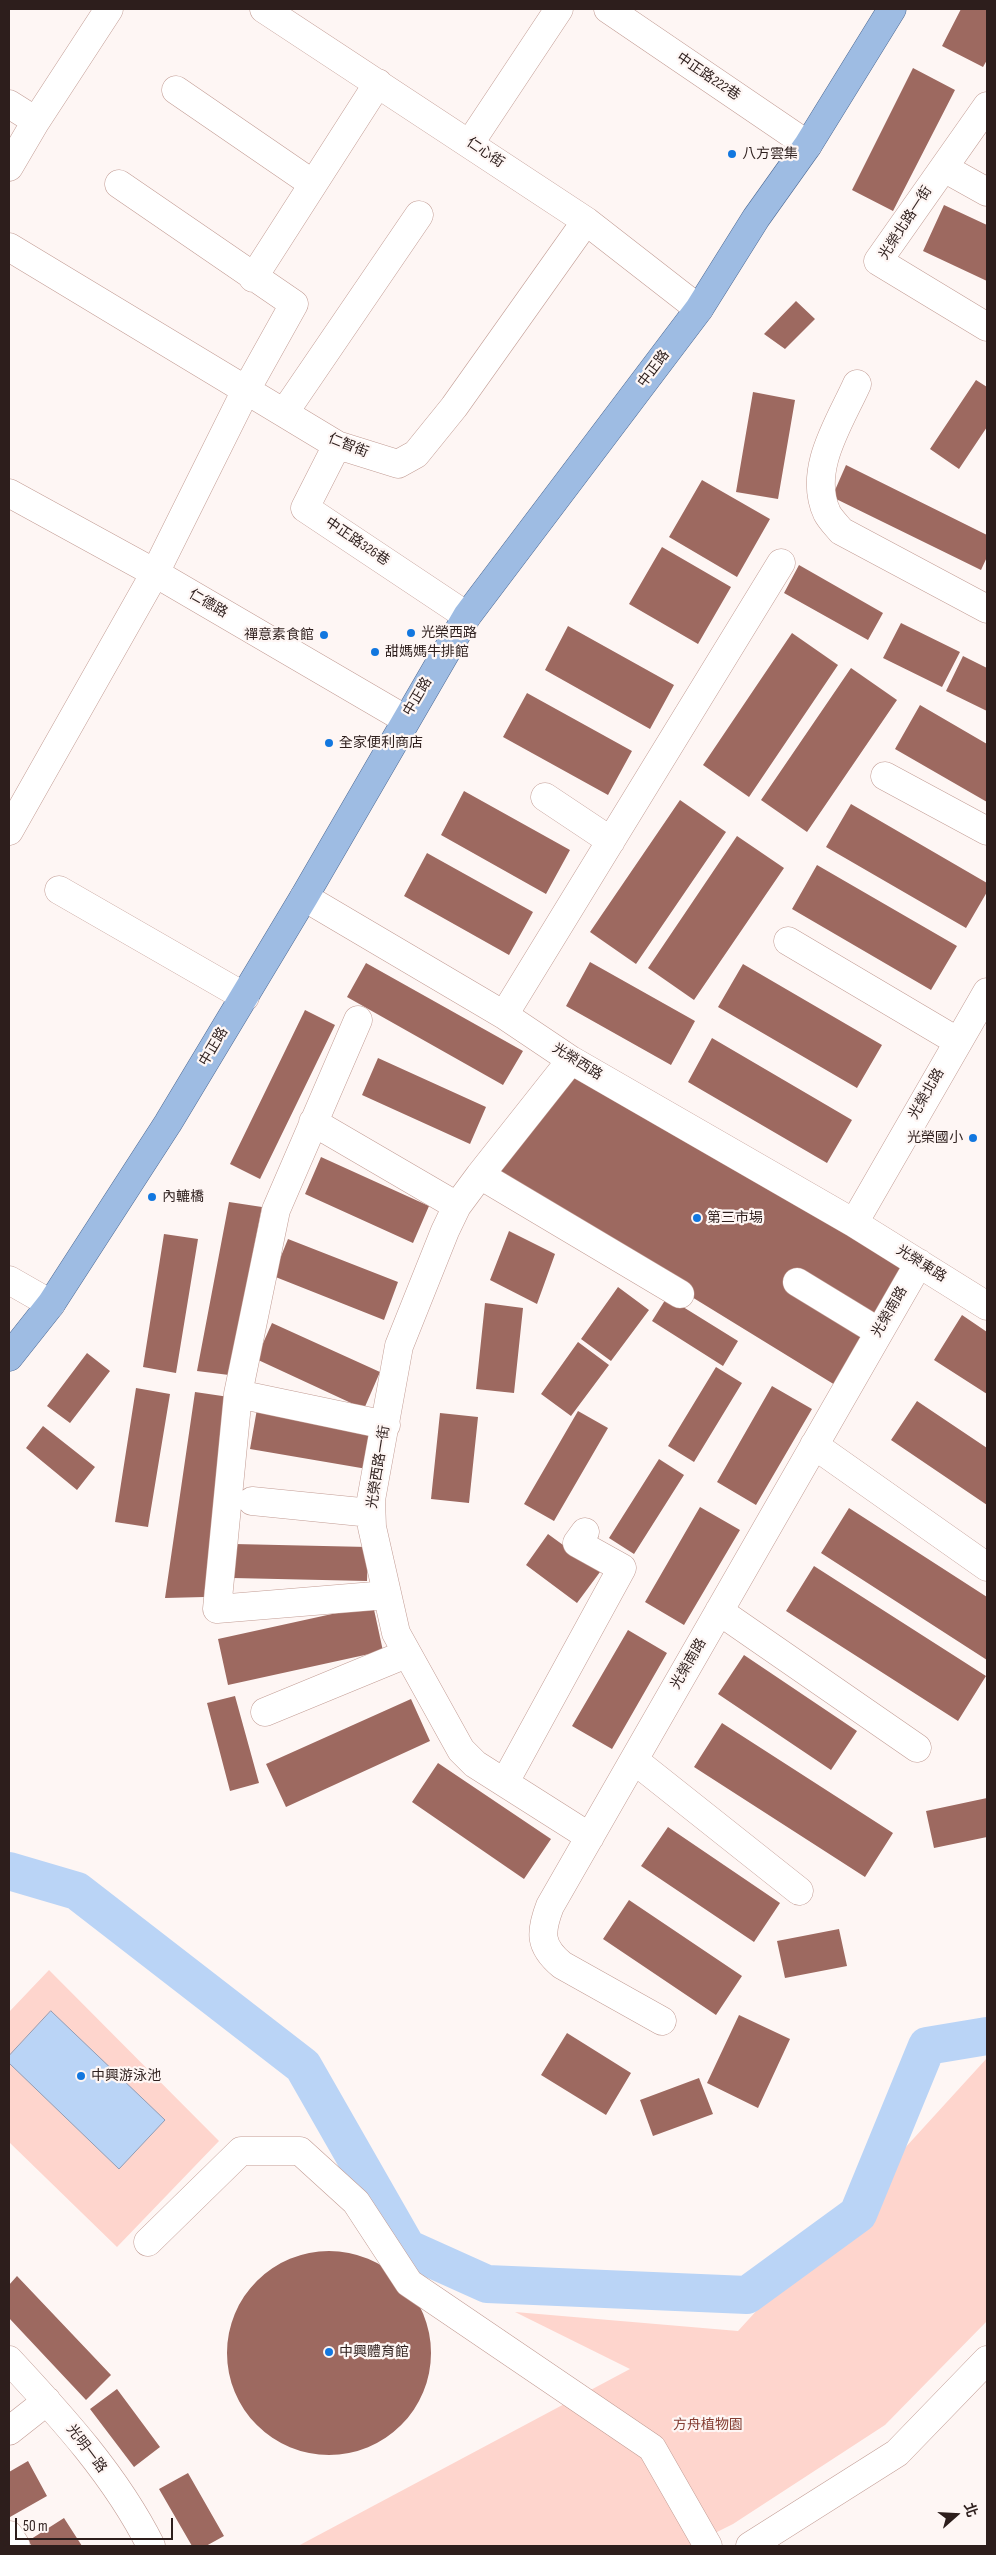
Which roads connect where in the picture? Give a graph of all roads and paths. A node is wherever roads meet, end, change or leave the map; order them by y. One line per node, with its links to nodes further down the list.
1 (109, 9): 10 (street)
2 (264, 9): 6 (street, 仁心街)
3 (559, 9): 11 (street)
4 (608, 9): 12 (street, 中正路222巷)
5 (892, 9): 12 (main road, 中正路)
6 (378, 83): 11 (street, 仁心街); 16 (street)
7 (176, 90): 16 (street)
8 (9, 104): 10 (street)
9 (987, 106): 14 (street, 光榮北路一街)
10 (36, 121): 13 (street)
11 (470, 143): 19 (street, 仁心街)
12 (808, 145): 22 (main road, 中正路)
13 (9, 167)
14 (944, 168): 17 (street); 23 (street, 光榮北路一街)
15 (119, 184): 21 (street)
16 (313, 184): 21 (street)
17 (987, 192)
18 (418, 215): 26 (street)
19 (586, 221): 22 (street, 仁心街); 27 (street, 仁智街)
20 (9, 247): 25 (street, 仁智街)
21 (253, 278): 25 (street)
22 (699, 309): 32 (main road, 中正路)
23 (987, 327)
24 (857, 384): 31 (street)
25 (246, 390): 26 (street, 仁智街); 30 (street)
26 (284, 413): 27 (street, 仁智街)
27 (337, 445): 32 (street, 中正路326巷)
28 (9, 493): 30 (street, 仁德路)
29 (781, 563): 38 (street)
30 (155, 573): 33 (street, 仁德路); 36 (street)
31 (987, 609)
32 (466, 616): 33 (main road, 中正路)
33 (405, 720): 40 (main road, 中正路)
34 (885, 776): 37 (street)
35 (545, 797): 38 (street)
36 (9, 831)
37 (987, 831)
38 (611, 841): 44 (street)
39 (59, 890): 43 (street)
40 (304, 896): 43 (main road, 中正路); 44 (street, 光榮西路)
41 (788, 941): 46 (street)
42 (987, 992): 46 (street, 光榮北路)
43 (245, 997): 56 (main road, 中正路)
44 (504, 1015): 47 (street, 光榮西路)
45 (358, 1020): 48 (street)
46 (957, 1041): 51 (street, 光榮北路)
47 (571, 1060): 49 (street, 光榮西路一街); 51 (street, 光榮西路)
48 (313, 1122): 50 (street); 60 (street)
49 (480, 1175): 50 (street, 光榮西路一街); 55 (street)
50 (458, 1206): 61 (street, 光榮西路一街)
51 (854, 1223): 52 (street, 光榮東路)
52 (919, 1263): 57 (street, 光榮東路); 58 (street, 光榮南路)
53 (9, 1280): 56 (street)
54 (797, 1282): 58 (street)
55 (680, 1294)
56 (51, 1304): 59 (main road, 中正路)
57 (987, 1306)
58 (879, 1332): 62 (street, 光榮南路)
59 (9, 1356)
60 (238, 1394): 61 (street); 67 (street)
61 (386, 1425): 64 (street, 光榮西路一街)
62 (814, 1445): 66 (street); 68 (street, 光榮南路)
63 (252, 1501): 64 (street)
64 (371, 1513): 67 (street, 光榮西路一街)
65 (585, 1532): 73 (street)
66 (987, 1568)
67 (386, 1595): 69 (street, 光榮西路一街)
68 (720, 1611): 71 (street); 72 (street, 光榮南路)
69 (406, 1654): 70 (street); 73 (street, 光榮西路一街)
70 (265, 1712)
71 (917, 1748)
72 (634, 1760): 74 (street, 光榮南路); 75 (street)
73 (504, 1782): 74 (street, 光榮西路一街)
74 (590, 1837): 76 (street, 光榮南路)
75 (799, 1891)
76 (662, 2021)
77 (148, 2242): 86 (street)
78 (9, 2360): 80 (street, 光明一路)
79 (987, 2360): 83 (street)
80 (47, 2401): 81 (street); 85 (street, 光明一路)
81 (9, 2430)
82 (9, 2535): 84 (street)
83 (788, 2536): 87 (street)
84 (16, 2546)
85 (150, 2546)
86 (708, 2546)
87 (750, 2546)

